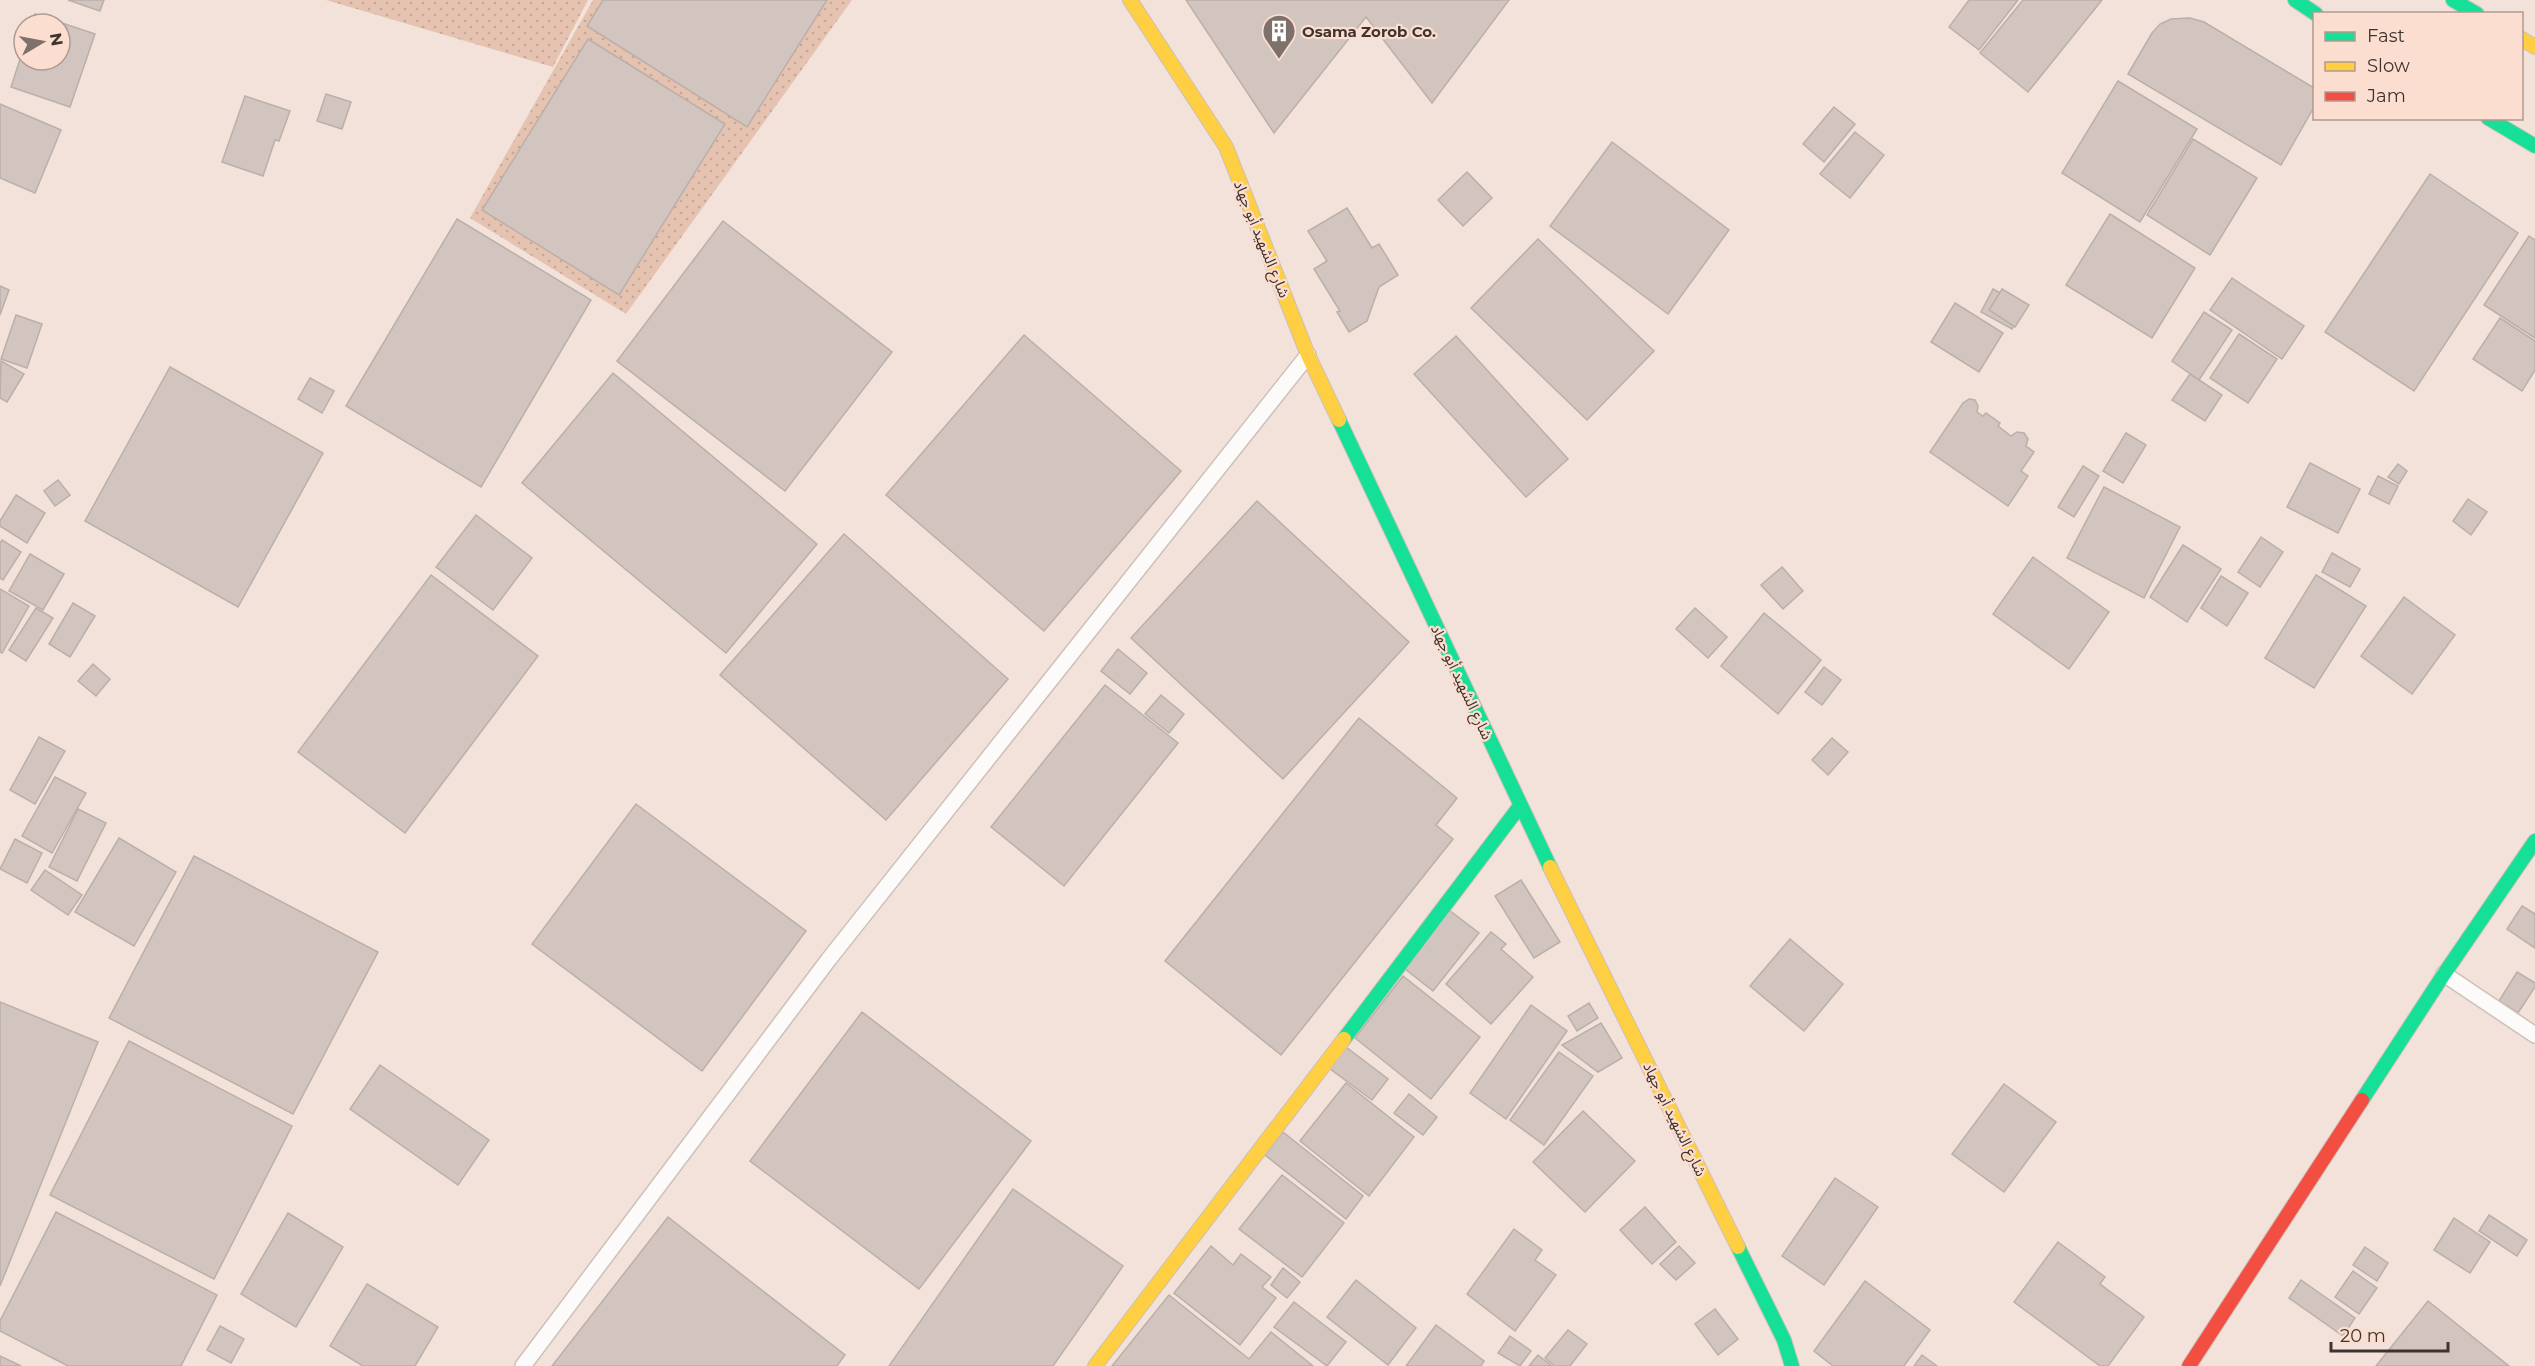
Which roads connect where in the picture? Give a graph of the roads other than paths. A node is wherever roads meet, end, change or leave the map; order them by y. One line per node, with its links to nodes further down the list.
1 (1130, 0): 8 (main road, شارع الشهيد أبو جهاد)
2 (2295, 0): 4 (main road)
3 (2453, 0): 5 (main road)
4 (2313, 12)
5 (2474, 12)
6 (2491, 120): 7 (main road)
7 (2535, 146)
8 (1308, 355): 9 (main road, شارع الشهيد أبو جهاد); 13 (lane)
9 (1520, 806): 14 (main road); 15 (main road, شارع الشهيد أبو جهاد)
10 (2535, 841): 11 (main road)
11 (2444, 974): 12 (lane); 16 (main road)
12 (2535, 1035)
13 (523, 1366)
14 (1095, 1366)
15 (1792, 1366)
16 (2189, 1366)

